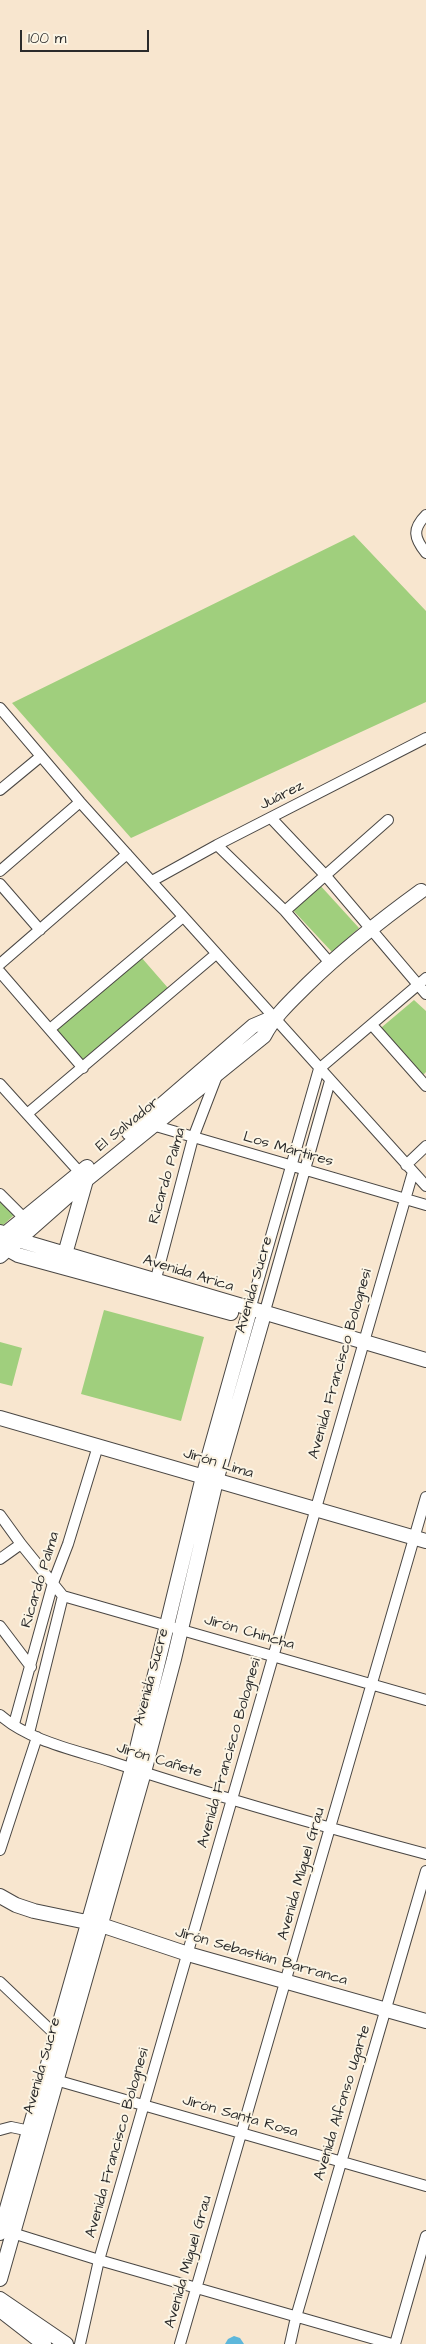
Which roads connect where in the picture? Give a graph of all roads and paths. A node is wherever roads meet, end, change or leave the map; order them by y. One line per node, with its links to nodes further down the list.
1 (426, 515): 2 (street)
2 (426, 553)
3 (0, 708): 5 (street)
4 (426, 738): 8 (street, Juárez)
5 (40, 757): 6 (street); 7 (street)
6 (0, 790)
7 (80, 802): 11 (street); 12 (street)
8 (271, 818): 10 (street, Juárez); 13 (street)
9 (388, 820): 13 (street)
10 (217, 844): 14 (street, Juárez); 17 (street)
11 (127, 854): 14 (street); 20 (street)
12 (0, 871)
13 (325, 875): 17 (street); 19 (street)
14 (152, 881): 18 (street)
15 (0, 884): 20 (street)
16 (421, 891): 19 (street, El Salvador)
17 (285, 911): 22 (street)
18 (183, 917): 21 (street); 30 (street)
19 (370, 928): 22 (street, El Salvador); 26 (street)
20 (40, 930): 23 (street)
21 (216, 954): 28 (street); 31 (street)
22 (330, 963): 28 (street, El Salvador)
23 (0, 964)
24 (0, 972): 30 (street)
25 (426, 978): 26 (street)
26 (418, 985): 27 (street); 29 (street)
27 (426, 994)
28 (274, 1017): 32 (street); 33 (street, El Salvador); 38 (street, El Salvador)
29 (372, 1025): 32 (street); 36 (street)
30 (50, 1029): 31 (street)
31 (83, 1068): 37 (street)
32 (319, 1069): 34 (street); 41 (street, Avenida Sucre)
33 (220, 1070): 38 (street, El Salvador); 39 (street, Ricardo Palma)
34 (330, 1081): 42 (street); 43 (street, Avenida Sucre)
35 (0, 1084): 37 (street)
36 (426, 1086)
37 (27, 1114): 44 (street)
38 (148, 1124): 39 (street, Los Mártires); 44 (street, El Salvador)
39 (194, 1138): 41 (street, Los Mártires); 52 (street, Ricardo Palma)
40 (426, 1146): 42 (street)
41 (290, 1167): 43 (street, Los Mártires); 53 (street, Avenida Sucre)
42 (410, 1168): 45 (street); 47 (street, Avenida Francisco Bolognesi)
43 (304, 1171): 47 (street, Los Mártires); 54 (street, Avenida Sucre)
44 (83, 1176): 49 (street, El Salvador); 51 (street)
45 (426, 1186)
46 (0, 1194): 49 (street)
47 (405, 1199): 48 (street, Los Mártires); 55 (street, Avenida Francisco Bolognesi)
48 (426, 1205)
49 (28, 1223): 50 (street, El Salvador)
50 (4, 1242): 51 (street, Avenida Arica); 52 (street, Avenida Arica)
51 (64, 1254): 52 (street, Avenida Arica)
52 (154, 1286): 53 (street, Avenida Arica)
53 (249, 1313): 54 (street, Avenida Arica); 60 (street, Avenida Sucre)
54 (263, 1317): 55 (street, Avenida Arica); 61 (street, Avenida Sucre)
55 (362, 1346): 56 (street, Avenida Arica); 57 (street, Avenida Arica); 63 (street, Avenida Francisco Bolognesi)
56 (426, 1360)
57 (426, 1369)
58 (0, 1418): 59 (street, Jirón Lima)
59 (98, 1446): 60 (street, Jirón Lima); 68 (street, Ricardo Palma)
60 (203, 1476): 61 (street, Jirón Lima); 71 (street, Avenida Sucre)
61 (216, 1481): 63 (street, Jirón Lima); 72 (street, Avenida Sucre)
62 (426, 1497): 65 (street, Avenida Miguel Grau)
63 (314, 1510): 65 (street, Jirón Lima); 73 (street, Avenida Francisco Bolognesi)
64 (0, 1515): 66 (street)
65 (420, 1540): 75 (street, Avenida Miguel Grau)
66 (20, 1544): 67 (street); 68 (street)
67 (0, 1559)
68 (53, 1583): 69 (street); 74 (street, Ricardo Palma)
69 (63, 1596): 71 (street, Jirón Chincha); 79 (street, Ricardo Palma)
70 (0, 1626): 74 (street)
71 (166, 1626): 72 (street, Jirón Chincha); 80 (street, Avenida Sucre)
72 (182, 1630): 73 (street, Jirón Chincha); 80 (street, Avenida Sucre)
73 (273, 1656): 75 (street, Jirón Chincha); 81 (street, Avenida Francisco Bolognesi)
74 (31, 1667): 78 (street, Ricardo Palma)
75 (373, 1685): 76 (street, Jirón Chincha); 82 (street, Avenida Miguel Grau)
76 (426, 1700)
77 (1, 1719): 78 (street, Jirón Cañete)
78 (14, 1724): 79 (street, Jirón Cañete)
79 (33, 1735): 80 (street, Jirón Cañete); 83 (street, Ricardo Palma)
80 (138, 1770): 81 (street, Jirón Cañete); 87 (street, Avenida Sucre)
81 (232, 1799): 82 (street, Jirón Cañete); 88 (street, Avenida Francisco Bolognesi)
82 (330, 1828): 84 (street, Jirón Cañete); 90 (street, Avenida Miguel Grau)
83 (0, 1850)
84 (426, 1854)
85 (426, 1871): 92 (street, Avenida Alfonso Ugarte)
86 (0, 1896): 87 (street, Jirón Sebastián Barranca)
87 (94, 1923): 88 (street, Jirón Sebastián Barranca); 94 (street, Avenida Sucre)
88 (188, 1954): 90 (street, Jirón Sebastián Barranca); 96 (street, Avenida Francisco Bolognesi)
89 (0, 1982): 91 (street)
90 (286, 1982): 92 (street, Jirón Sebastián Barranca); 99 (street, Avenida Miguel Grau)
91 (4, 1994): 94 (street)
92 (386, 2010): 93 (street, Jirón Sebastián Barranca); 100 (street, Avenida Alfonso Ugarte)
93 (426, 2021)
94 (61, 2040): 95 (street, Avenida Sucre)
95 (51, 2079): 96 (street, Jirón Santa Rosa); 98 (street, Avenida Sucre)
96 (145, 2106): 99 (street, Jirón Santa Rosa); 104 (street, Avenida Francisco Bolognesi)
97 (0, 2130): 98 (street)
98 (35, 2132): 102 (street, Avenida Sucre)
99 (242, 2133): 100 (street, Jirón Santa Rosa); 106 (street, Avenida Miguel Grau)
100 (341, 2162): 101 (street, Jirón Santa Rosa); 109 (street, Avenida Alfonso Ugarte)
101 (426, 2186)
102 (4, 2231): 104 (street); 105 (street, Avenida Sucre)
103 (426, 2236): 115 (street)
104 (99, 2260): 106 (street); 112 (street, Avenida Francisco Bolognesi)
105 (0, 2279)
106 (197, 2288): 109 (street); 113 (street, Avenida Miguel Grau)
107 (0, 2298): 111 (street)
108 (0, 2310): 110 (street)
109 (296, 2317): 114 (street, Avenida Alfonso Ugarte); 115 (street)
110 (44, 2344)
111 (66, 2344)
112 (80, 2344)
113 (180, 2344)
114 (290, 2344)
115 (393, 2344)

